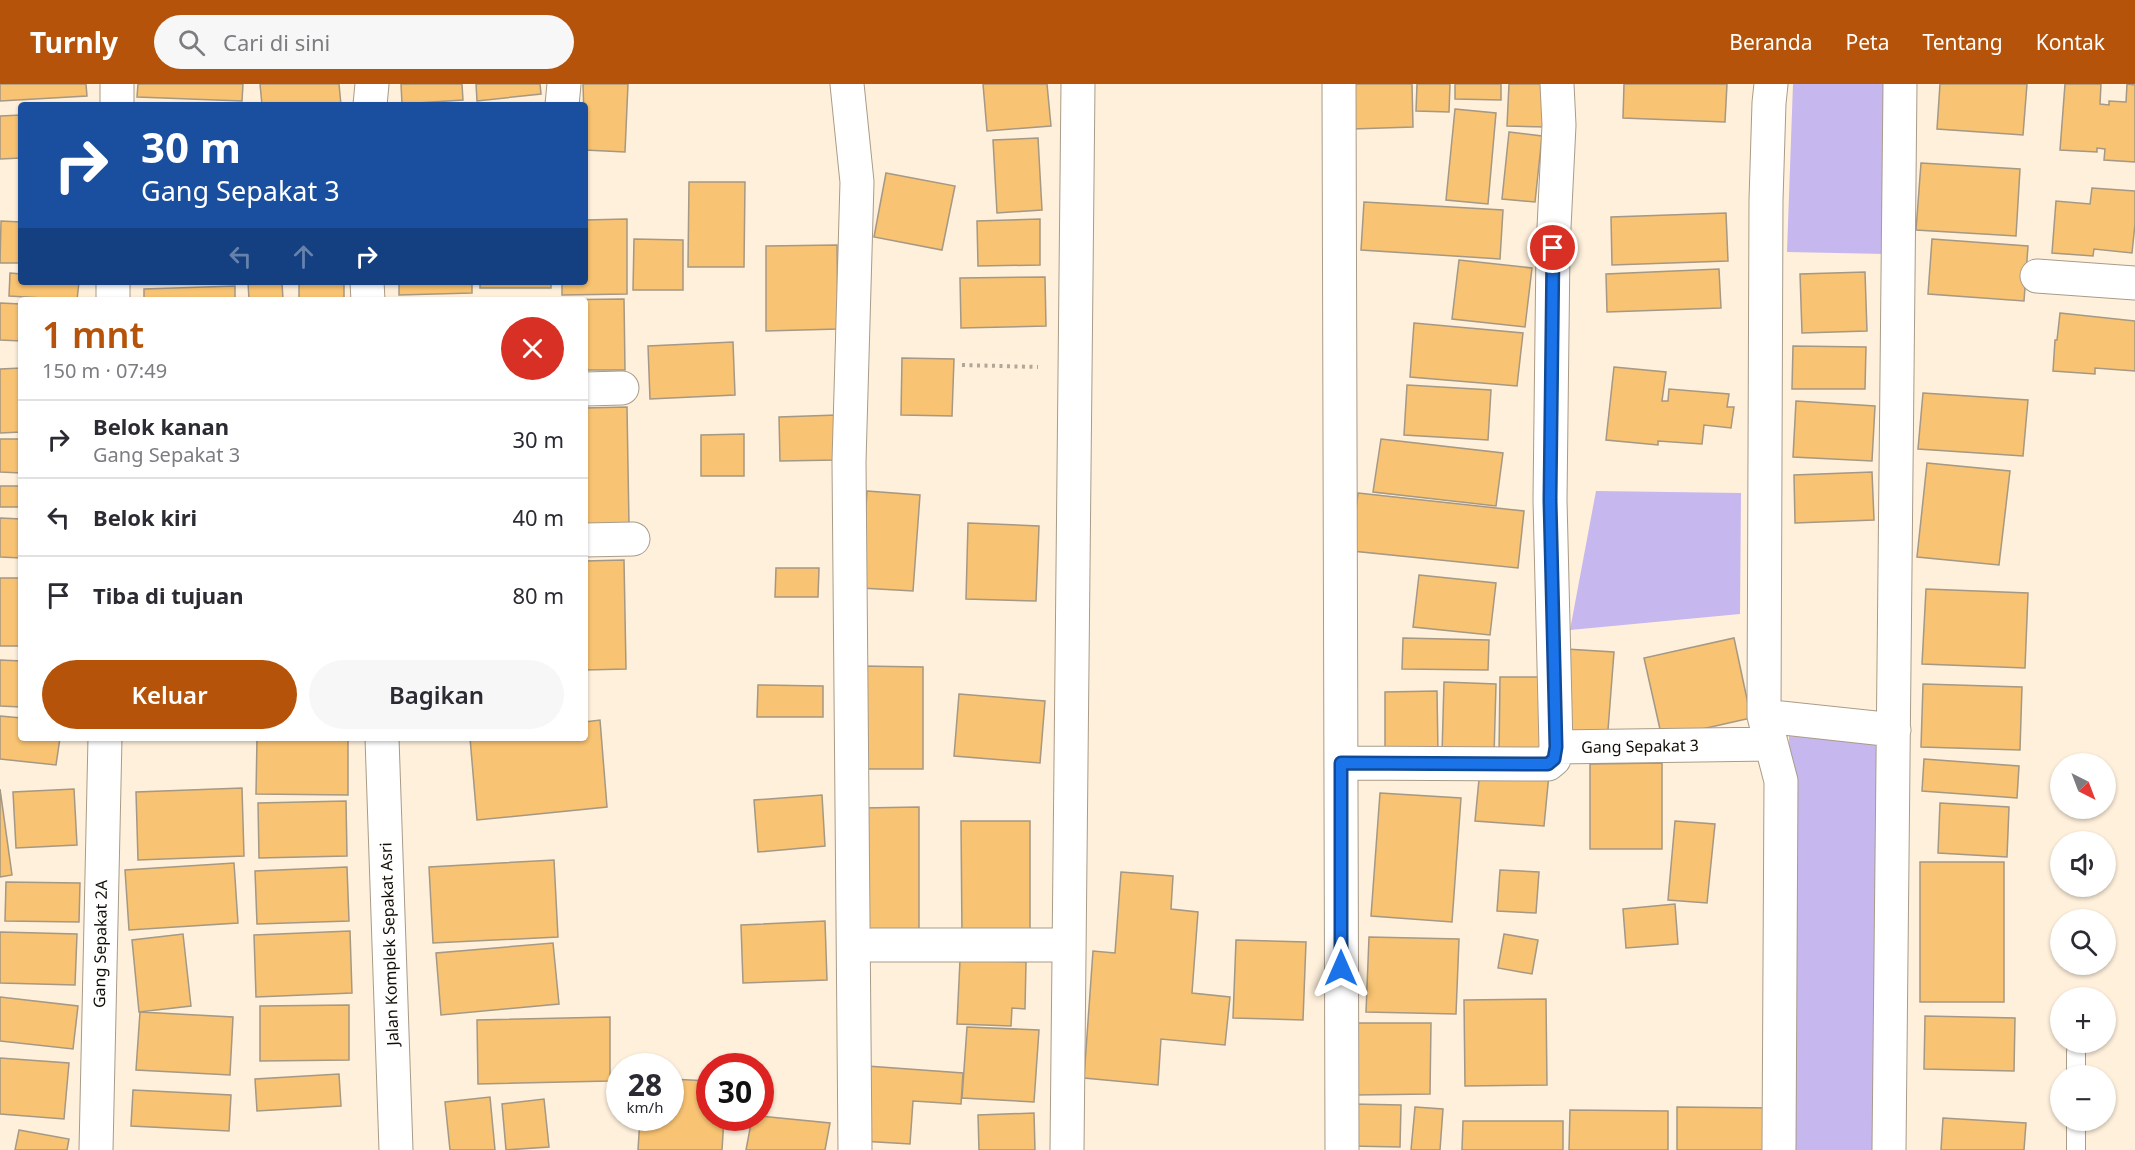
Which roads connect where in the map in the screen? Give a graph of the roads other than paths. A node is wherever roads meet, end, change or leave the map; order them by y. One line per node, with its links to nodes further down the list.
1 (117, 84): 10 (street)
2 (372, 84): 11 (street)
3 (564, 84): 12 (street)
4 (847, 84): 30 (street)
5 (1078, 84): 26 (street)
6 (1339, 84): 24 (street)
7 (1557, 84): 23 (street)
8 (1771, 84): 19 (street)
9 (1900, 84): 20 (street)
10 (117, 102)
11 (370, 102)
12 (562, 102)
13 (2037, 276): 14 (street)
14 (2135, 283)
15 (621, 388): 16 (street)
16 (588, 389)
17 (633, 539): 18 (street)
18 (588, 540)
19 (1768, 730): 20 (street, Gang Sepakat 3); 23 (street, Gang Sepakat 3); 33 (street)
20 (1894, 730): 34 (street)
21 (105, 741): 28 (street, Gang Sepakat 2A)
22 (382, 741): 29 (street, Jalan Komplek Sepakat Asri)
23 (1556, 747): 24 (street, Gang Sepakat 3)
24 (1341, 763): 32 (street)
25 (872, 945): 26 (street)
26 (1069, 945): 31 (street)
27 (2076, 1131): 35 (lane)
28 (96, 1150)
29 (396, 1150)
30 (855, 1150)
31 (1067, 1150)
32 (1342, 1150)
33 (1779, 1150)
34 (1889, 1150)
35 (2076, 1150)

